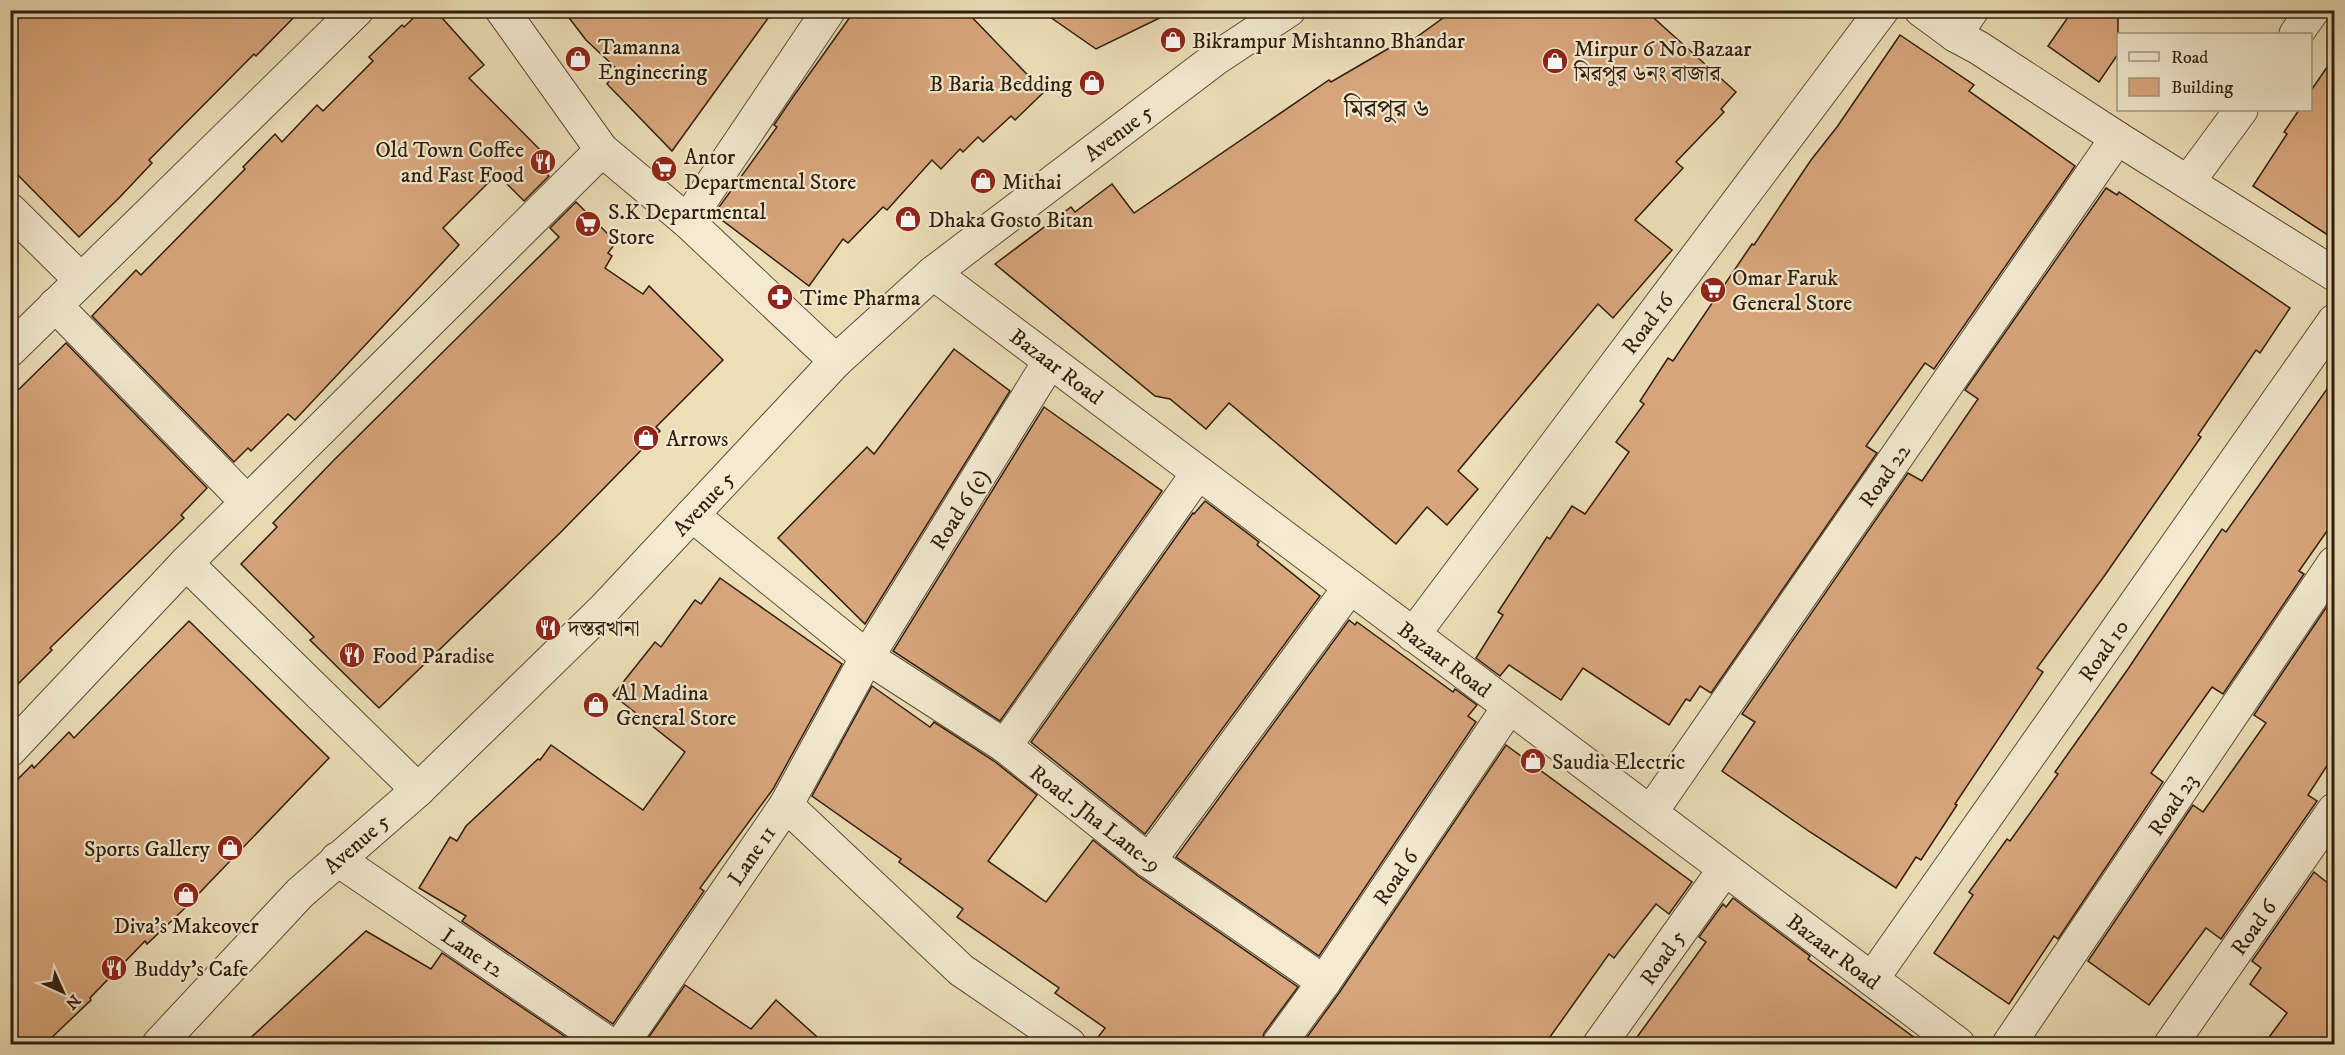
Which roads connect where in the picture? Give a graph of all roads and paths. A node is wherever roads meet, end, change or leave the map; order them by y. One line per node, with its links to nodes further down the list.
1 (357, 10): 18 (street)
2 (502, 10): 12 (street)
3 (829, 10): 15 (street)
4 (1289, 10): 16 (street, Avenue 5)
5 (1882, 10): 30 (street, Road 16)
6 (1921, 10): 8 (street)
7 (2313, 10): 9 (street)
8 (1963, 22): 11 (street)
9 (2297, 33)
10 (2240, 111): 13 (street)
11 (2117, 138): 13 (street); 38 (street, Road 22)
12 (602, 150): 15 (street); 25 (street)
13 (2188, 182): 17 (street)
14 (10, 210): 18 (street)
15 (687, 221): 22 (street)
16 (933, 273): 22 (street, Avenue 5); 23 (street, Bazaar Road)
17 (2334, 274)
18 (81, 280): 19 (street)
19 (55, 305): 21 (street); 25 (street)
20 (2334, 321): 42 (street, Road 10)
21 (10, 350)
22 (836, 361): 26 (street, Avenue 5)
23 (1050, 361): 24 (street, Bazaar Road); 31 (street, Road 6 (c))
24 (1198, 473): 29 (street, Bazaar Road); 33 (street)
25 (247, 502): 27 (street)
26 (692, 515): 31 (street, Road- Jha Lane-9); 35 (street, Avenue 5)
27 (186, 563): 34 (street); 35 (street)
28 (2334, 563): 52 (street, Road 23)
29 (1350, 587): 30 (street, Bazaar Road); 40 (street)
30 (1413, 635): 32 (street, Bazaar Road)
31 (867, 657): 33 (street, Road- Jha Lane-9); 36 (street, Lane 11)
32 (1509, 707): 38 (street, Bazaar Road); 43 (street, Road 6)
33 (1005, 746): 40 (street, Road- Jha Lane-9)
34 (10, 750)
35 (418, 790): 39 (street, Avenue 5)
36 (786, 805): 46 (street); 48 (street, Lane 11)
37 (2334, 810): 53 (street, Road 6)
38 (1651, 812): 41 (street, Bazaar Road)
39 (337, 859): 45 (street, Avenue 5); 47 (street, Lane 12)
40 (1149, 861): 43 (street, Road- Jha Lane-9)
41 (1724, 870): 42 (street, Bazaar Road); 50 (street, Road 5)
42 (1872, 979): 44 (street, Bazaar Road)
43 (1324, 982): 49 (street, Road 6)
44 (1924, 1034): 51 (street, Bazaar Road)
45 (163, 1043)
46 (1064, 1043)
47 (609, 1044)
48 (621, 1044)
49 (1279, 1044)
50 (1599, 1044)
51 (1958, 1044)
52 (2009, 1044)
53 (2171, 1044)

